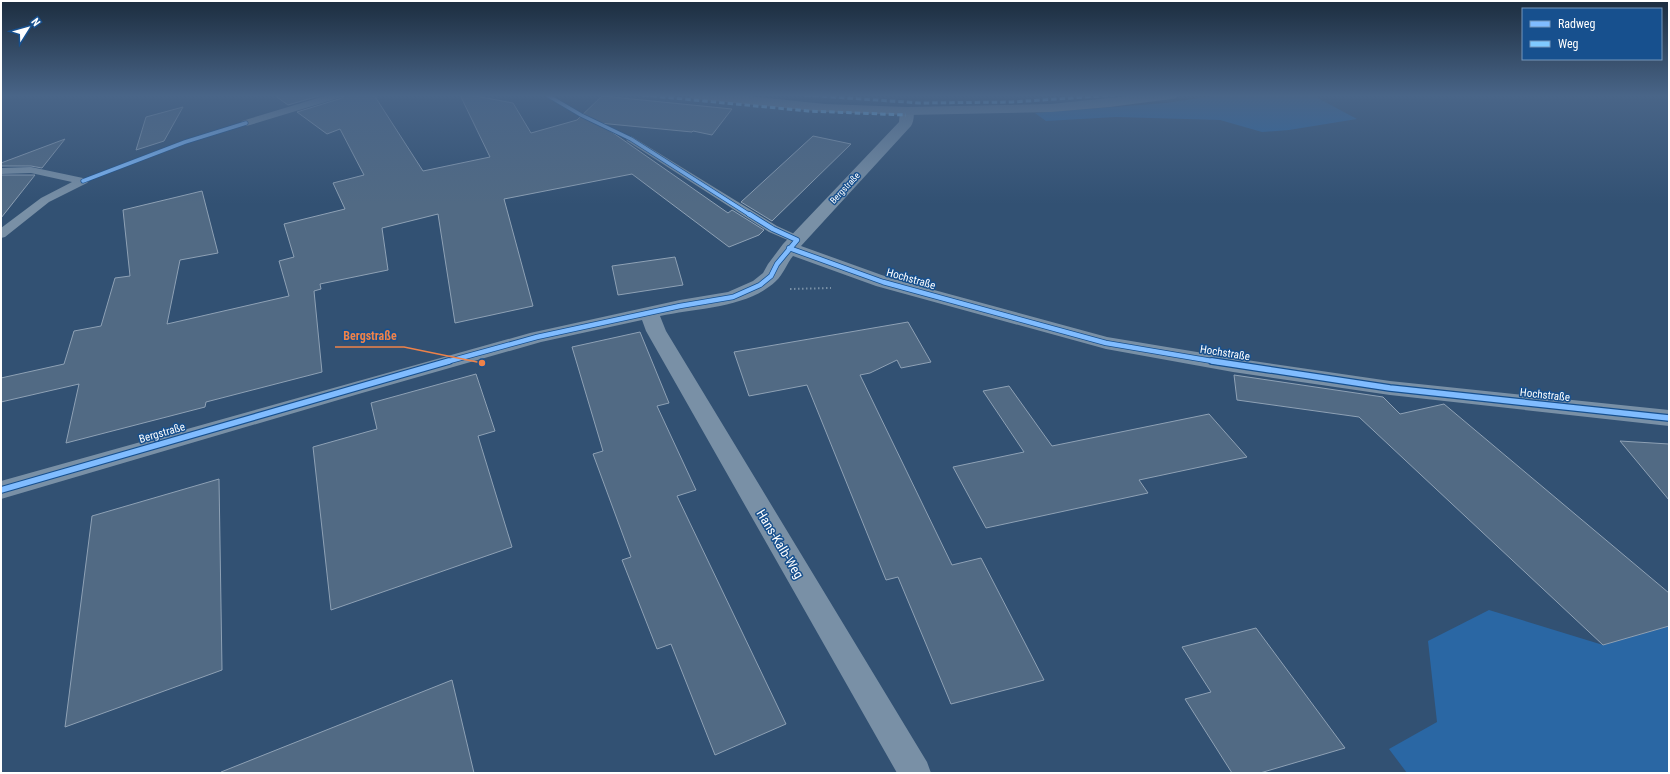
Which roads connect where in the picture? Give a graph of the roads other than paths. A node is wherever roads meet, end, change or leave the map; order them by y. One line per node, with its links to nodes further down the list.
1 (899, 131): 5 (street, Bergstraße)
2 (631, 140): 5 (lane, Hochstraße)
3 (1, 171): 4 (lane)
4 (1, 233)
5 (788, 251): 6 (street, Bergstraße); 7 (street, Hochstraße)
6 (649, 313): 8 (street, Bergstraße); 9 (street, Hans-Kalb-Weg)
7 (1669, 418)
8 (1, 490)
9 (915, 773)

